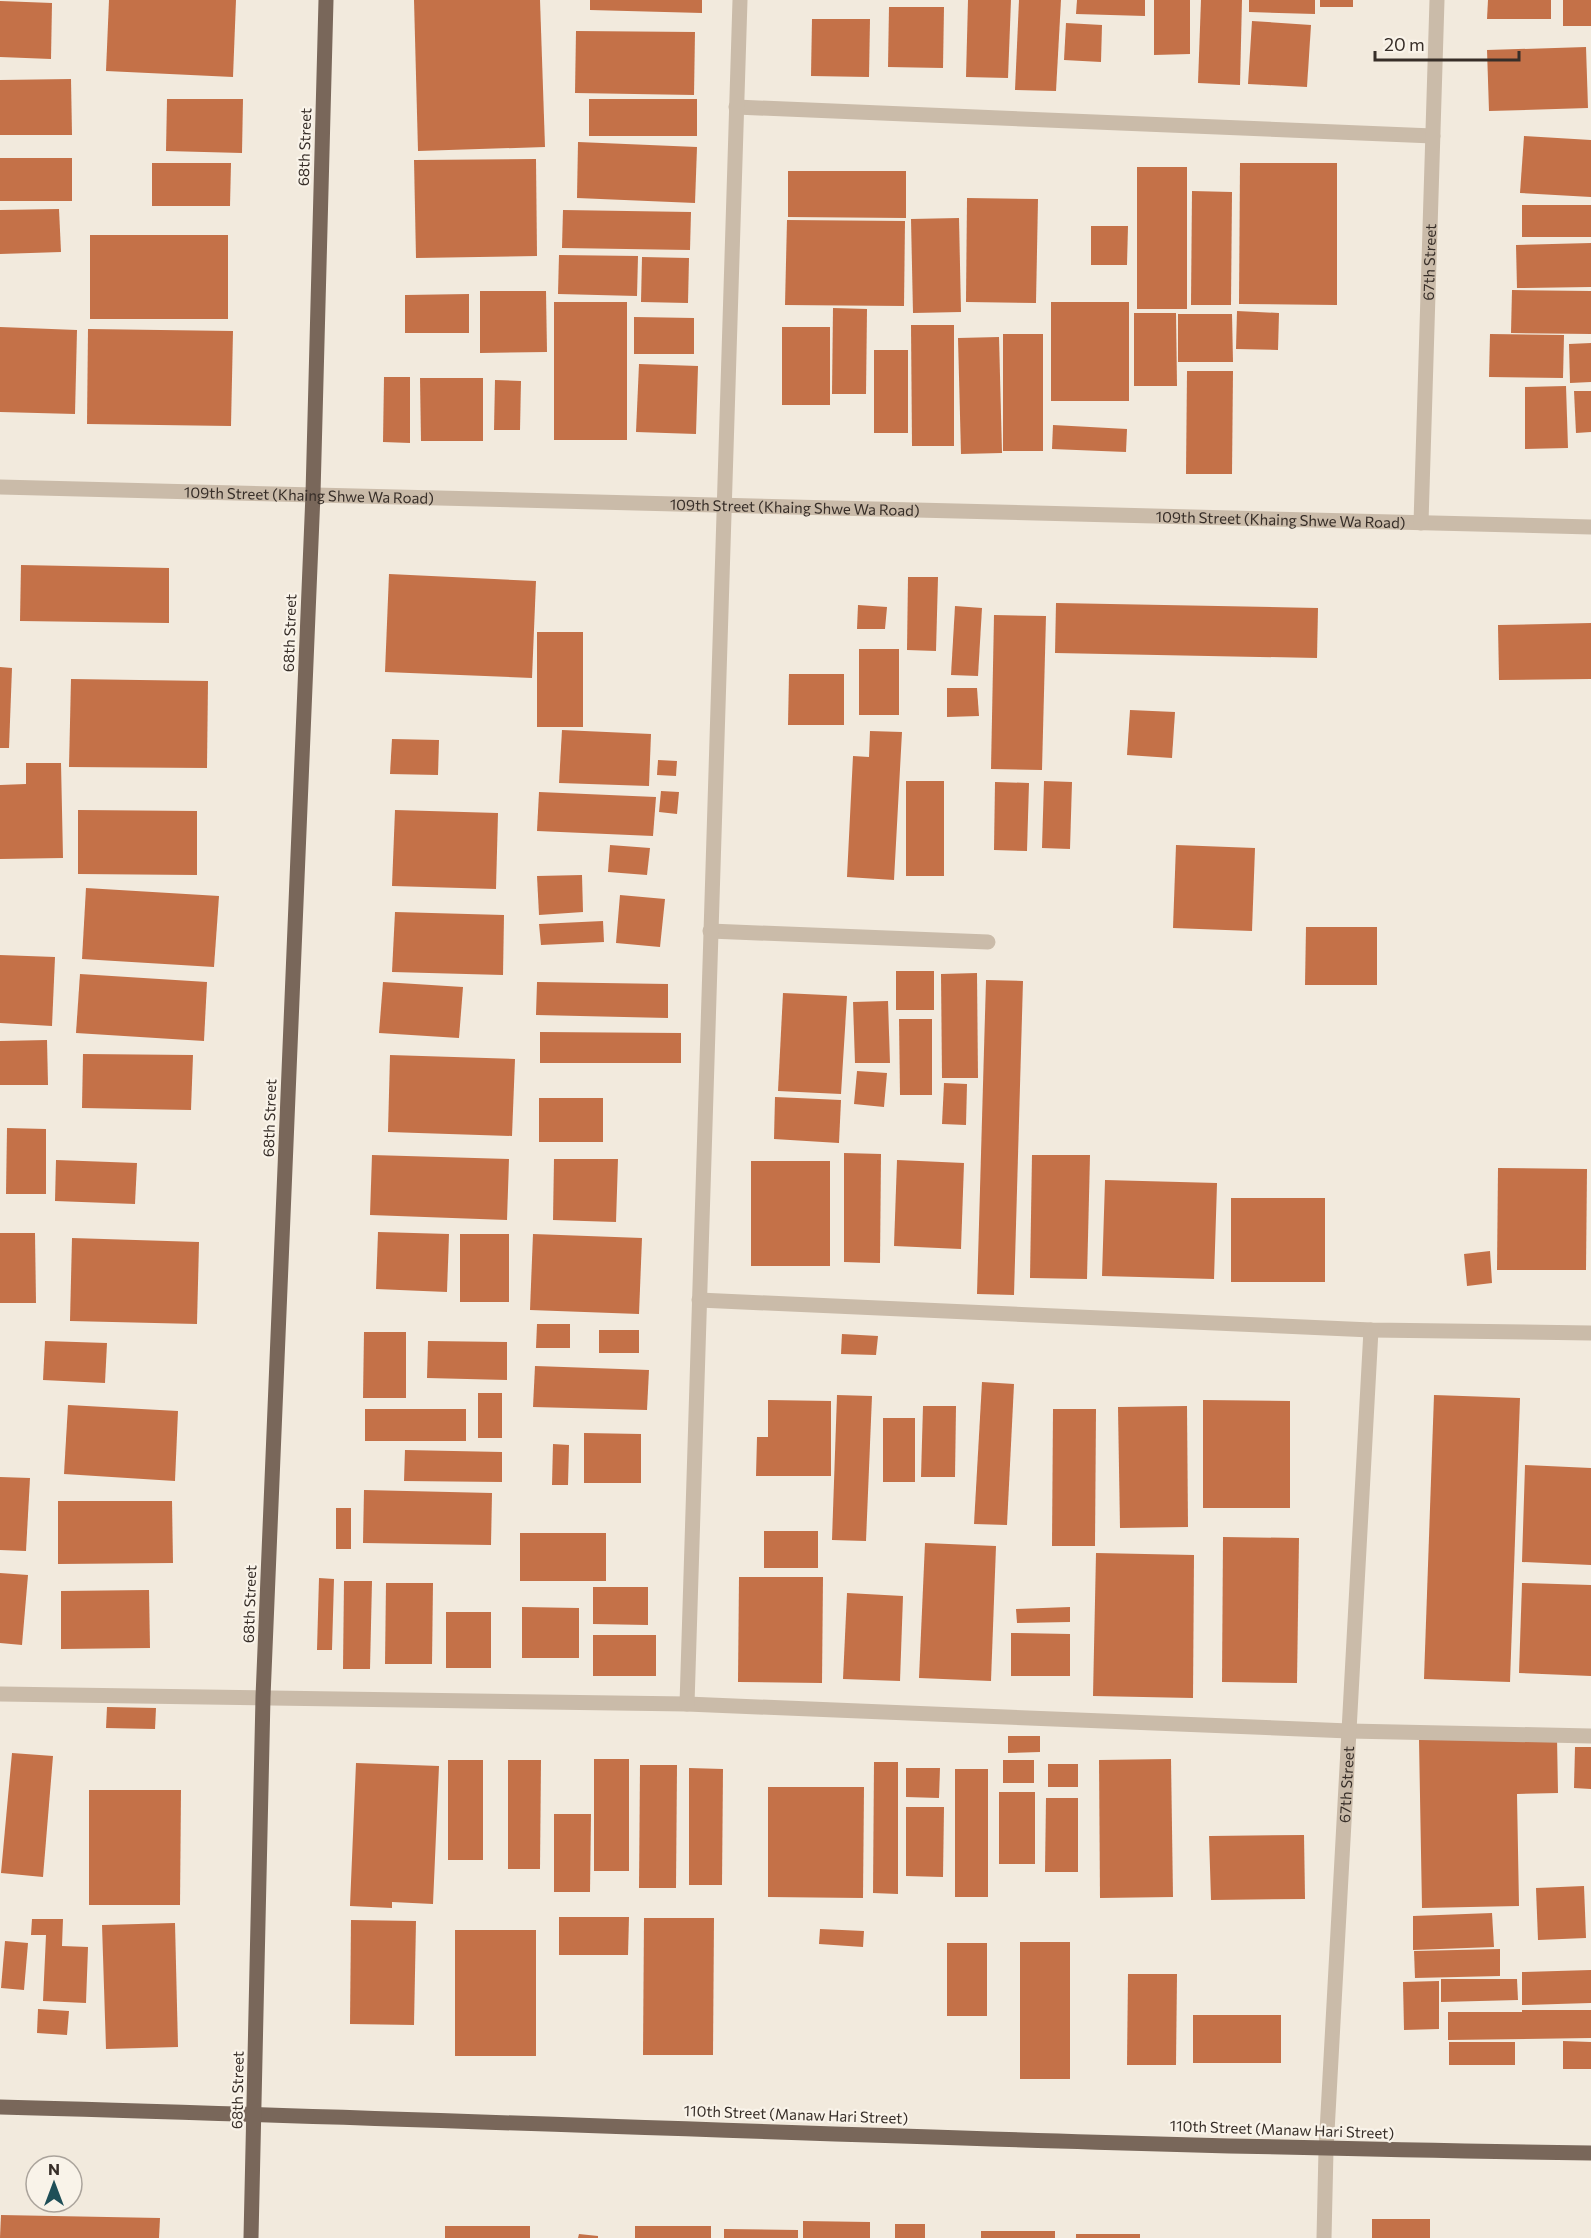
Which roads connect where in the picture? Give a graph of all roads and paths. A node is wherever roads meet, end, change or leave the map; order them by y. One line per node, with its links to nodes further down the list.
1 (326, 0): 7 (main road, 68th Street)
2 (740, 0): 4 (street)
3 (1437, 0): 5 (street, 67th Street)
4 (736, 107): 5 (street); 8 (street)
5 (1433, 136): 9 (street, 67th Street)
6 (0, 486): 7 (street, 109th Street (Khaing Shwe Wa Road))
7 (313, 494): 8 (street, 109th Street (Khaing Shwe Wa Road)); 17 (main road, 68th Street)
8 (724, 505): 9 (street, 109th Street (Khaing Shwe Wa Road)); 11 (street)
9 (1421, 523): 10 (street, 109th Street (Khaing Shwe Wa Road))
10 (1591, 527)
11 (710, 932): 12 (street); 13 (street)
12 (988, 942)
13 (699, 1300): 14 (street); 18 (street)
14 (1371, 1330): 15 (street); 19 (street, 67th Street)
15 (1591, 1333)
16 (0, 1694): 17 (street)
17 (263, 1697): 18 (street); 22 (main road, 68th Street)
18 (687, 1704): 19 (street)
19 (1348, 1731): 20 (street); 23 (street, 67th Street)
20 (1591, 1736)
21 (0, 2107): 22 (main road, 110th Street (Manaw Hari Street))
22 (254, 2114): 23 (main road, 110th Street (Manaw Hari Street)); 25 (main road, 68th Street)
23 (1326, 2150): 24 (main road, 110th Street (Manaw Hari Street)); 26 (street, 67th Street)
24 (1591, 2153)
25 (251, 2238)
26 (1324, 2238)

